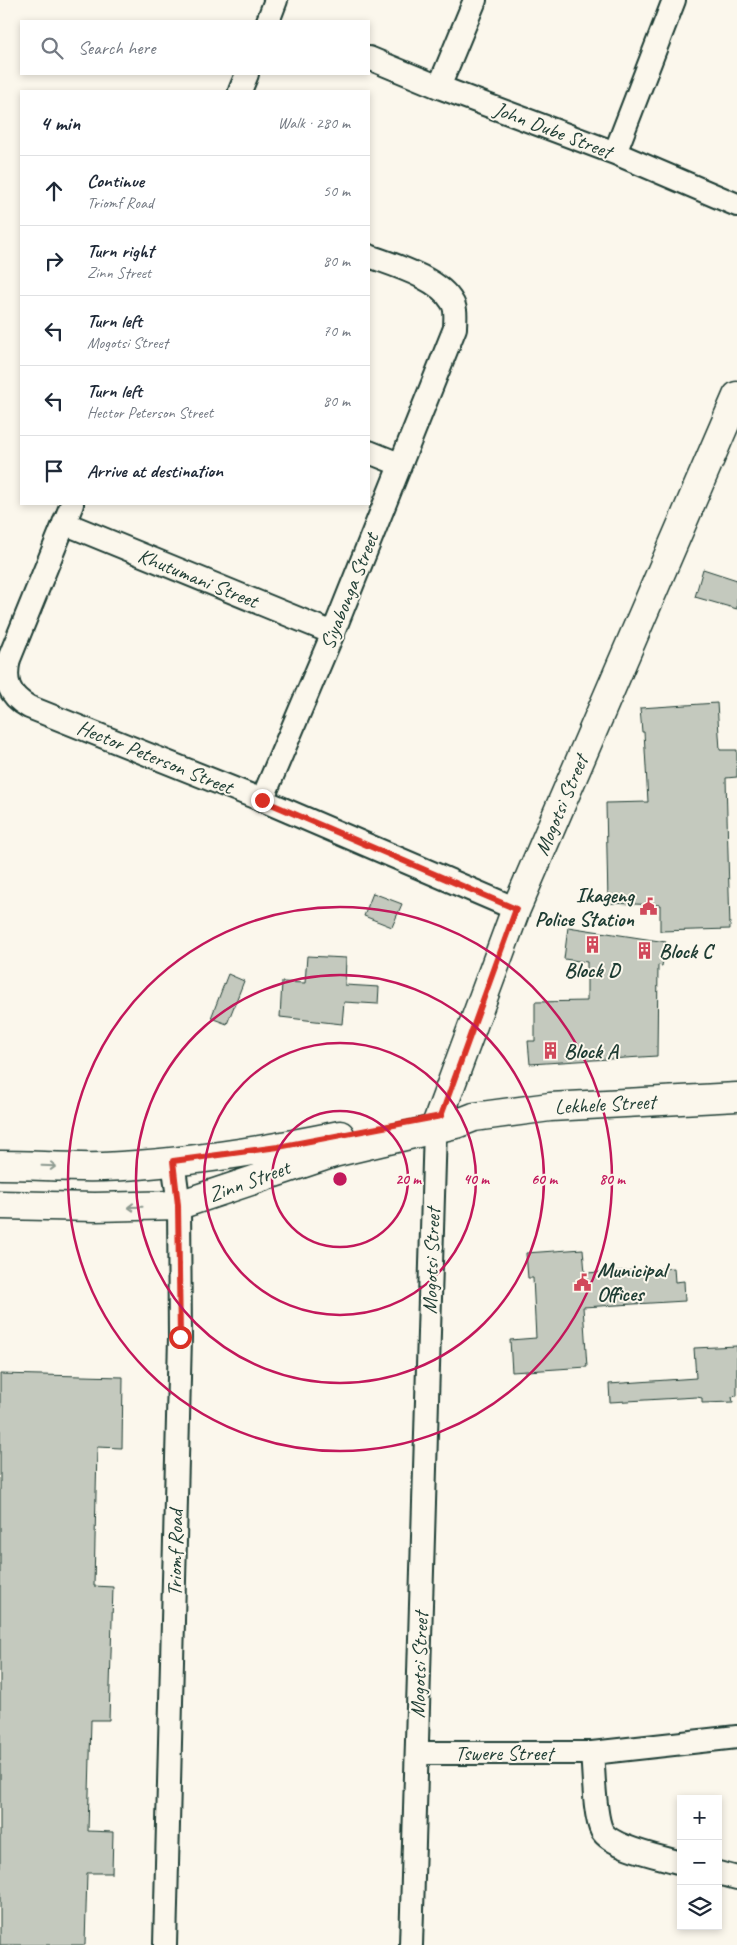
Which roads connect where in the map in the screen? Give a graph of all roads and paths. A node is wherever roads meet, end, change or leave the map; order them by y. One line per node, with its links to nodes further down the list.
1 (475, 0): 5 (street)
2 (674, 0): 7 (street)
3 (370, 58): 5 (street, John Dube Street)
4 (247, 75): 6 (street)
5 (439, 87): 7 (street, John Dube Street)
6 (240, 90)
7 (615, 153): 8 (street, John Dube Street)
8 (737, 205)
9 (370, 256): 12 (street, Siyabonga Street)
10 (737, 396): 16 (street, Mogotsi Street)
11 (370, 452): 12 (street)
12 (400, 464): 14 (street, Siyabonga Street)
13 (68, 513): 14 (street, Khutumani Street); 15 (street, Hector Peterson Street)
14 (333, 633): 15 (street, Siyabonga Street)
15 (262, 800): 16 (street, Hector Peterson Street)
16 (516, 909): 18 (street, Mogotsi Street)
17 (737, 1097): 18 (street, Lekhele Street)
18 (438, 1122): 19 (street, Zinn Street); 22 (street, Zinn Street); 24 (street, Mogotsi Street)
19 (173, 1161): 20 (street, Zinn Street, one-way to 19); 22 (street, Triomf Road)
20 (0, 1165)
21 (0, 1205): 22 (street, Zinn Street, one-way to 21)
22 (178, 1205): 29 (street, Triomf Road)
23 (737, 1737): 25 (street, Tswere Street)
24 (417, 1753): 25 (street, Tswere Street); 30 (street, Mogotsi Street)
25 (592, 1753): 26 (street)
26 (677, 1862)
27 (722, 1874): 28 (street)
28 (737, 1878)
29 (165, 1945)
30 (411, 1945)

